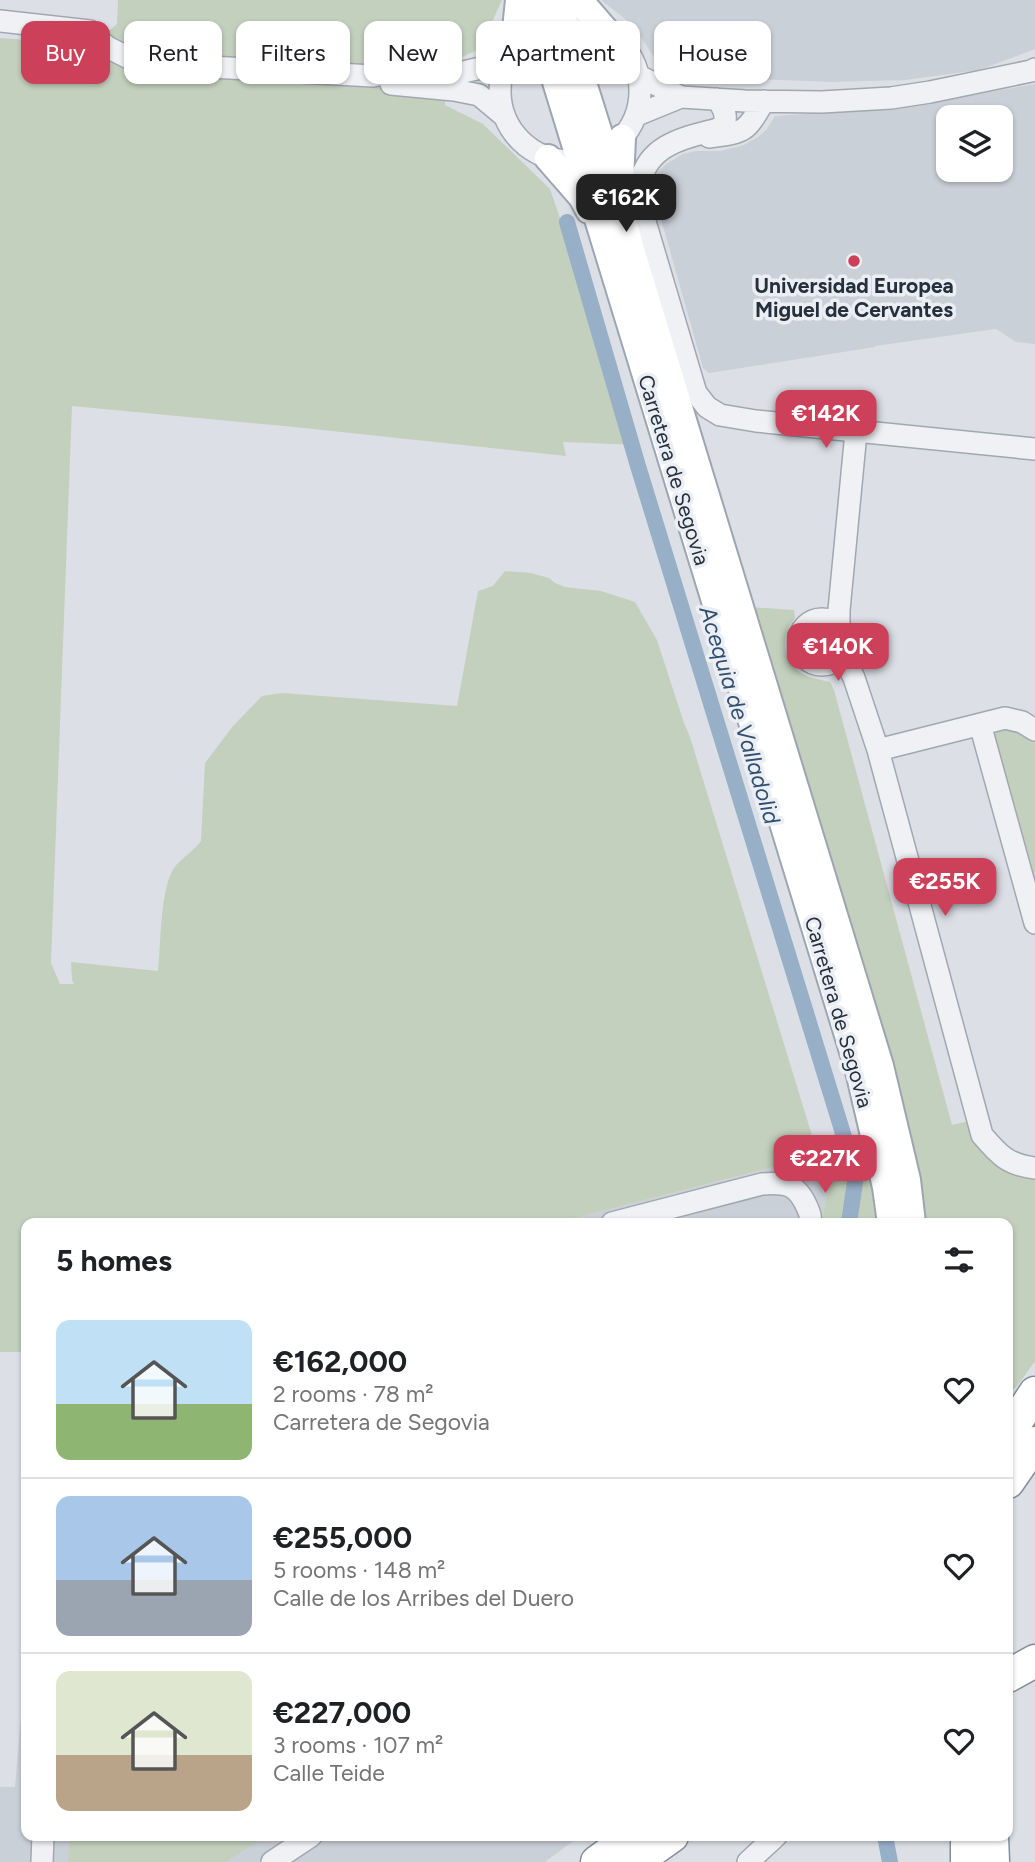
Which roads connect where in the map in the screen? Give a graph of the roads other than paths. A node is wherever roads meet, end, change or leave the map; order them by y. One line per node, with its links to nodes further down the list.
1 (519, 0): 5 (main road)
2 (531, 0): 3 (main road, Carretera de Segovia)
3 (560, 12): 6 (main road); 20 (main road, Carretera de Segovia)
4 (0, 21): 8 (street)
5 (516, 21)
6 (582, 21)
7 (1035, 69): 15 (street)
8 (364, 76)
9 (640, 76): 13 (street)
10 (391, 84): 16 (street)
11 (500, 84): 16 (street)
12 (639, 84): 17 (street)
13 (681, 97): 14 (street); 17 (street)
14 (727, 100): 15 (street); 18 (street); 19 (street)
15 (764, 101): 18 (street)
16 (503, 115): 21 (street)
17 (636, 115): 20 (street)
18 (723, 135): 19 (street)
19 (676, 141): 23 (street)
20 (603, 151): 21 (street); 22 (main road, Carretera de Segovia); 35 (main road, Carretera de Segovia)
21 (548, 158): 22 (main road)
22 (602, 233): 34 (main road, Carretera de Segovia)
23 (856, 432): 24 (street); 25 (street)
24 (1035, 449)
25 (836, 619): 26 (street); 26 (street)
26 (836, 658): 29 (street)
27 (980, 724): 28 (street); 29 (street); 30 (street)
28 (1035, 730)
29 (878, 750): 31 (street)
30 (1035, 923)
31 (1035, 1168)
32 (631, 1218): 33 (street)
33 (811, 1218)
34 (890, 1218)
35 (911, 1218)
36 (1035, 1375): 38 (highway)
37 (1035, 1392): 39 (highway)
38 (1013, 1403)
39 (1020, 1455)
40 (43, 1841): 47 (street)
41 (304, 1841): 48 (street)
42 (626, 1841): 49 (highway)
43 (665, 1841): 50 (highway)
44 (771, 1841): 51 (street)
45 (967, 1841): 52 (highway)
46 (992, 1841): 53 (highway)
47 (42, 1862)
48 (272, 1862)
49 (597, 1862)
50 (635, 1862)
51 (748, 1862)
52 (967, 1862)
53 (993, 1862)

